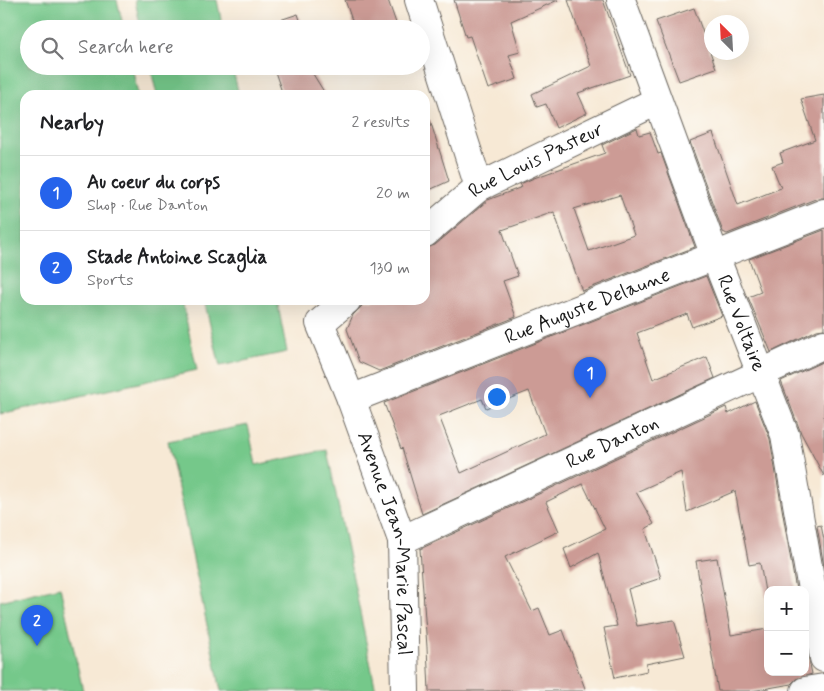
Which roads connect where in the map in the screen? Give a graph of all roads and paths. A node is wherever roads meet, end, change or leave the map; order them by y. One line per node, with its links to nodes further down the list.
1 (418, 0): 3 (street)
2 (621, 0): 5 (street, Rue Voltaire)
3 (425, 20)
4 (430, 37): 6 (street)
5 (657, 101): 6 (street, Rue Louis Pasteur); 9 (street, Rue Voltaire)
6 (479, 187): 8 (street, Rue Louis Pasteur)
7 (824, 213): 9 (street, Rue Auguste Delaune)
8 (430, 229)
9 (715, 256): 12 (street, Rue Voltaire); 13 (street, Rue Auguste Delaune)
10 (341, 305): 13 (street)
11 (824, 344): 12 (street, Rue Danton)
12 (761, 372): 14 (street, Rue Danton); 15 (street, Rue Voltaire)
13 (350, 399): 14 (street, Avenue Jean-Marie Pascal)
14 (402, 540): 17 (street, Avenue Jean-Marie Pascal)
15 (824, 658)
16 (824, 688): 18 (street)
17 (405, 691)
18 (805, 691)

